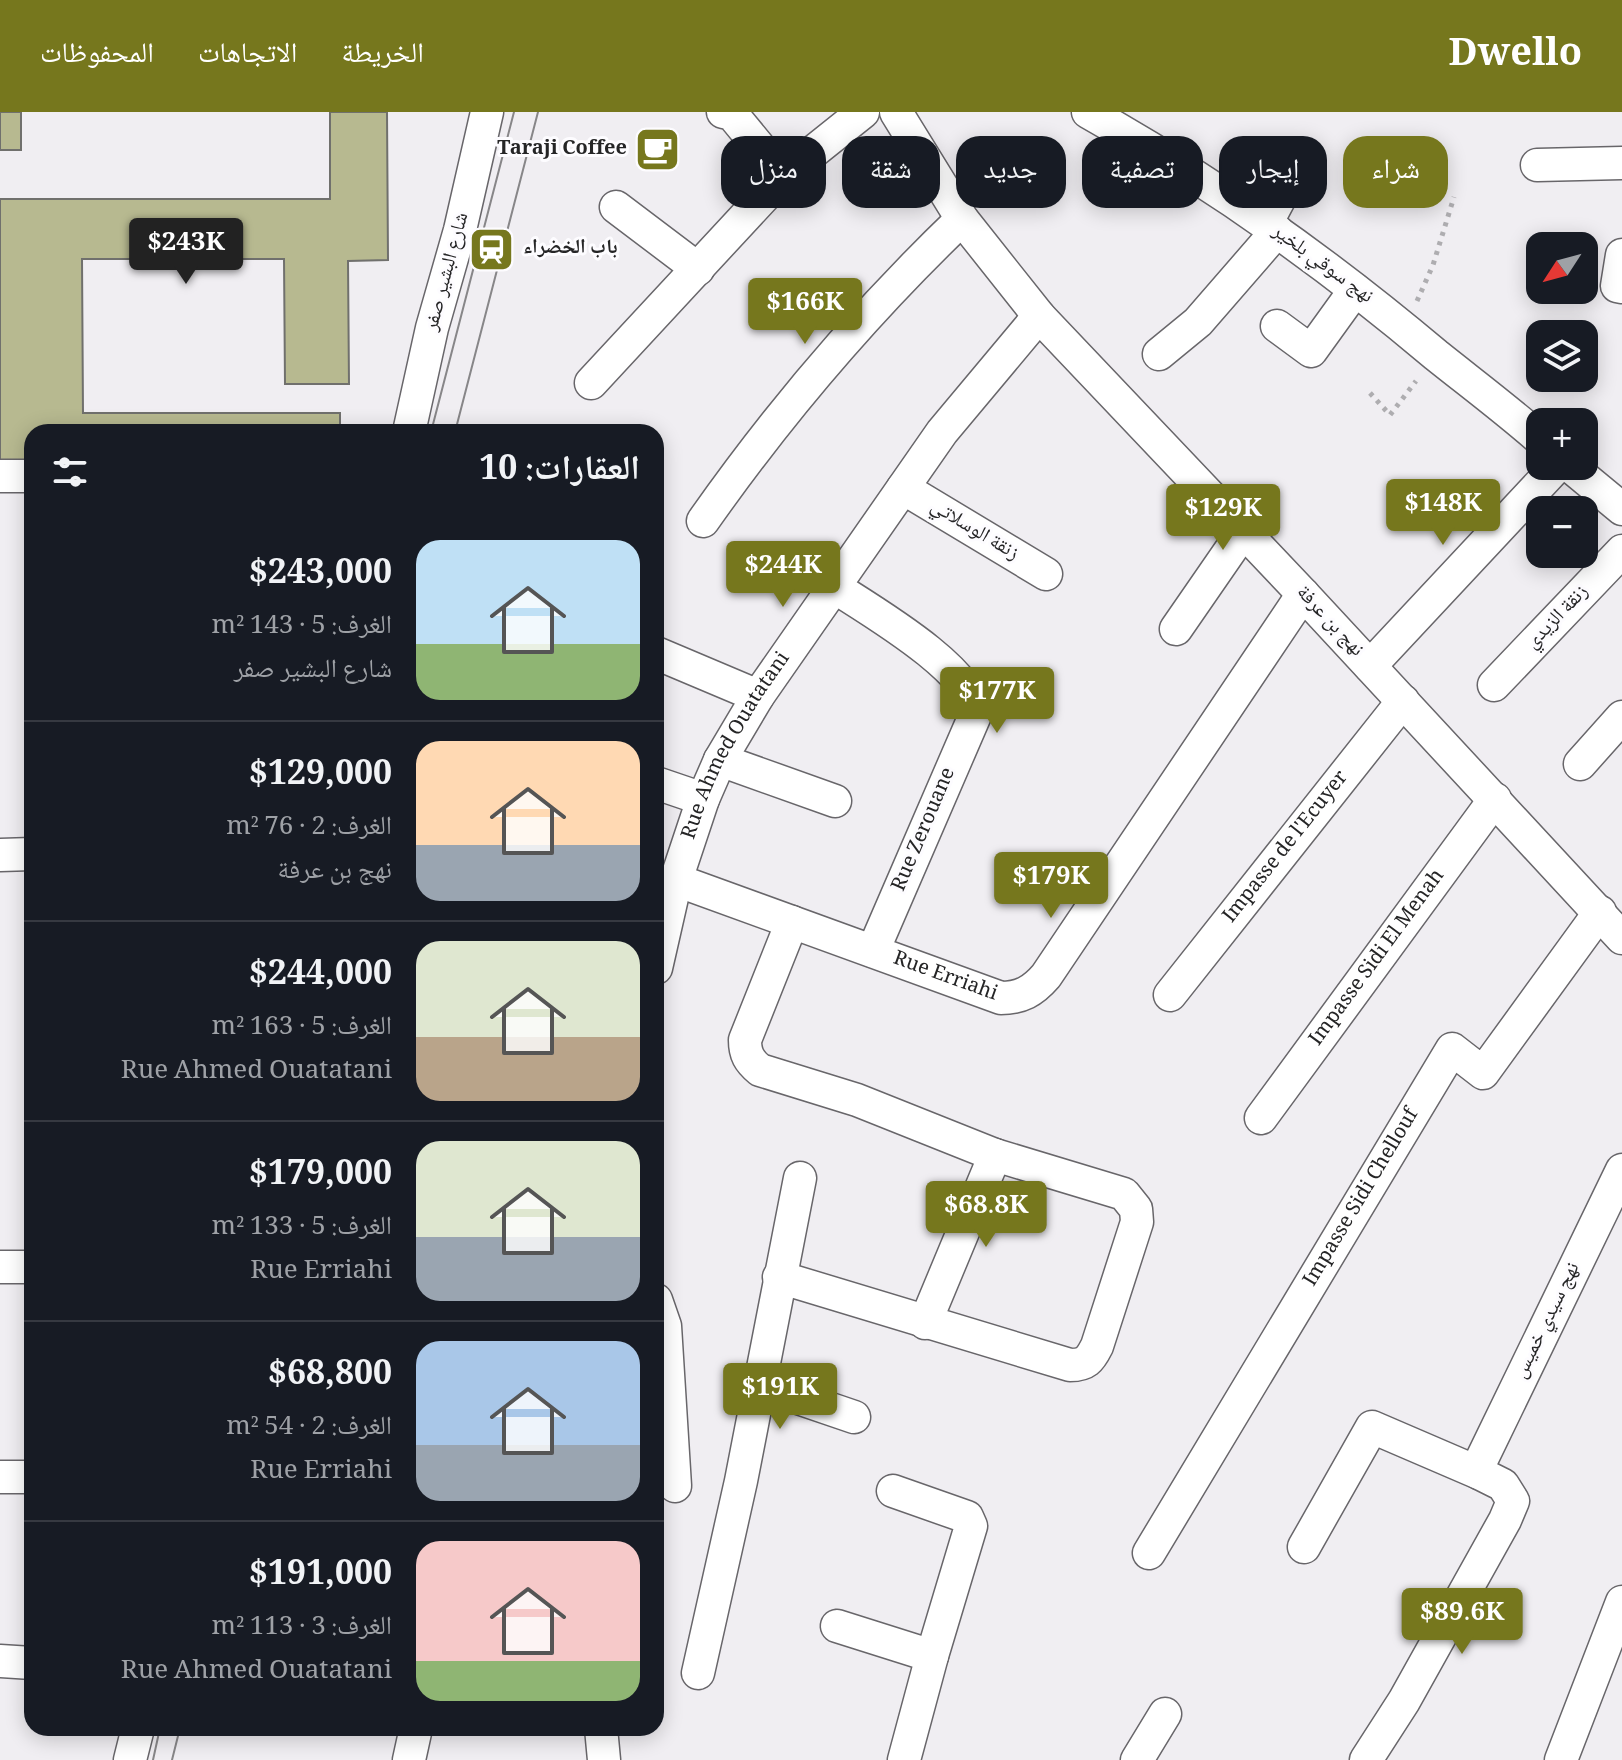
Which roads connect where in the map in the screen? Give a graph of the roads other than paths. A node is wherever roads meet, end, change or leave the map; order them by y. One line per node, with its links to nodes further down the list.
1 (487, 112): 23 (street, شارع البشير صفر)
2 (723, 112): 6 (street)
3 (863, 112): 7 (street)
4 (896, 112): 13 (street, نهج بن عرفة)
5 (1088, 112): 14 (street, نهج سوقي بلخير)
6 (750, 136)
7 (826, 142)
8 (1622, 163): 9 (street)
9 (1537, 165)
10 (616, 207): 16 (street)
11 (754, 208): 16 (street)
12 (1280, 208): 14 (street)
13 (962, 219): 19 (street, نهج بن عرفة); 31 (street)
14 (1272, 227): 18 (street, نهج سوقي بلخير); 21 (street)
15 (1622, 255): 17 (street)
16 (698, 269): 22 (street)
17 (1622, 287)
18 (1355, 290): 20 (street); 24 (street, نهج سوقي بلخير)
19 (1039, 316): 29 (street, Rue Ahmed Ouatatani); 32 (street, نهج بن عرفة)
20 (1277, 326)
21 (1159, 354)
22 (591, 383)
23 (411, 424)
24 (1526, 428)
25 (0, 476): 26 (street)
26 (24, 476)
27 (1544, 480): 39 (street)
28 (1587, 480): 30 (street)
29 (903, 488): 34 (street, زنقة الوسلاتي); 35 (street, Rue Ahmed Ouatatani)
30 (1622, 509)
31 (703, 521)
32 (1243, 532): 36 (street, نهج بن عرفة); 37 (street)
33 (1622, 551): 40 (street, زنقة الزيدي)
34 (1046, 574)
35 (833, 586): 41 (street, Rue Ahmed Ouatatani); 57 (street, Rue Zerouane)
36 (1303, 594): 39 (street, نهج بن عرفة); 57 (street, Rue Erriahi)
37 (1176, 629)
38 (664, 656): 41 (street)
39 (1370, 666): 42 (street, نهج بن عرفة)
40 (1494, 685)
41 (758, 696): 44 (street, Rue Ahmed Ouatatani)
42 (1403, 701): 48 (street, نهج بن عرفة); 58 (street, Impasse de l'Ecuyer)
43 (1622, 717): 45 (street)
44 (720, 760): 47 (street, Rue Ahmed Ouatatani); 49 (street)
45 (1580, 764)
46 (664, 786): 47 (street)
47 (703, 799): 52 (street, Rue Ahmed Ouatatani)
48 (1495, 799): 53 (street, نهج بن عرفة); 59 (street, Impasse Sidi El Menah)
49 (835, 801)
50 (24, 854): 51 (street)
51 (0, 855)
52 (676, 880): 54 (street, Rue Erriahi); 55 (street, Rue Ahmed Ouatatani)
53 (1600, 912): 56 (street, نهج بن عرفة); 76 (street, Impasse Sidi Chellouf)
54 (792, 922): 57 (street, Rue Erriahi); 60 (street)
55 (664, 933)
56 (1622, 938)
57 (873, 951)
58 (1170, 995)
59 (1261, 1118)
60 (995, 1155): 67 (street); 67 (street)
61 (1622, 1170): 70 (street, نهج سيدي خميس)
62 (800, 1178): 65 (street)
63 (0, 1267): 64 (street)
64 (24, 1267)
65 (779, 1277): 67 (street); 68 (street)
66 (664, 1323): 73 (street)
67 (925, 1323)
68 (760, 1385): 69 (street); 82 (street)
69 (854, 1417)
70 (1479, 1473): 75 (street); 92 (street)
71 (0, 1477): 72 (street)
72 (24, 1477)
73 (675, 1486)
74 (893, 1491): 79 (street)
75 (1304, 1547)
76 (1149, 1553)
77 (1622, 1602): 93 (street)
78 (837, 1626): 79 (street)
79 (932, 1656): 90 (street)
80 (0, 1661): 81 (street)
81 (24, 1662)
82 (698, 1673)
83 (1165, 1714): 91 (street)
84 (136, 1736): 87 (street)
85 (414, 1736): 88 (street)
86 (602, 1736): 89 (street)
87 (130, 1760)
88 (409, 1760)
89 (604, 1760)
90 (904, 1760)
91 (1137, 1760)
92 (1366, 1760)
93 (1561, 1760)

